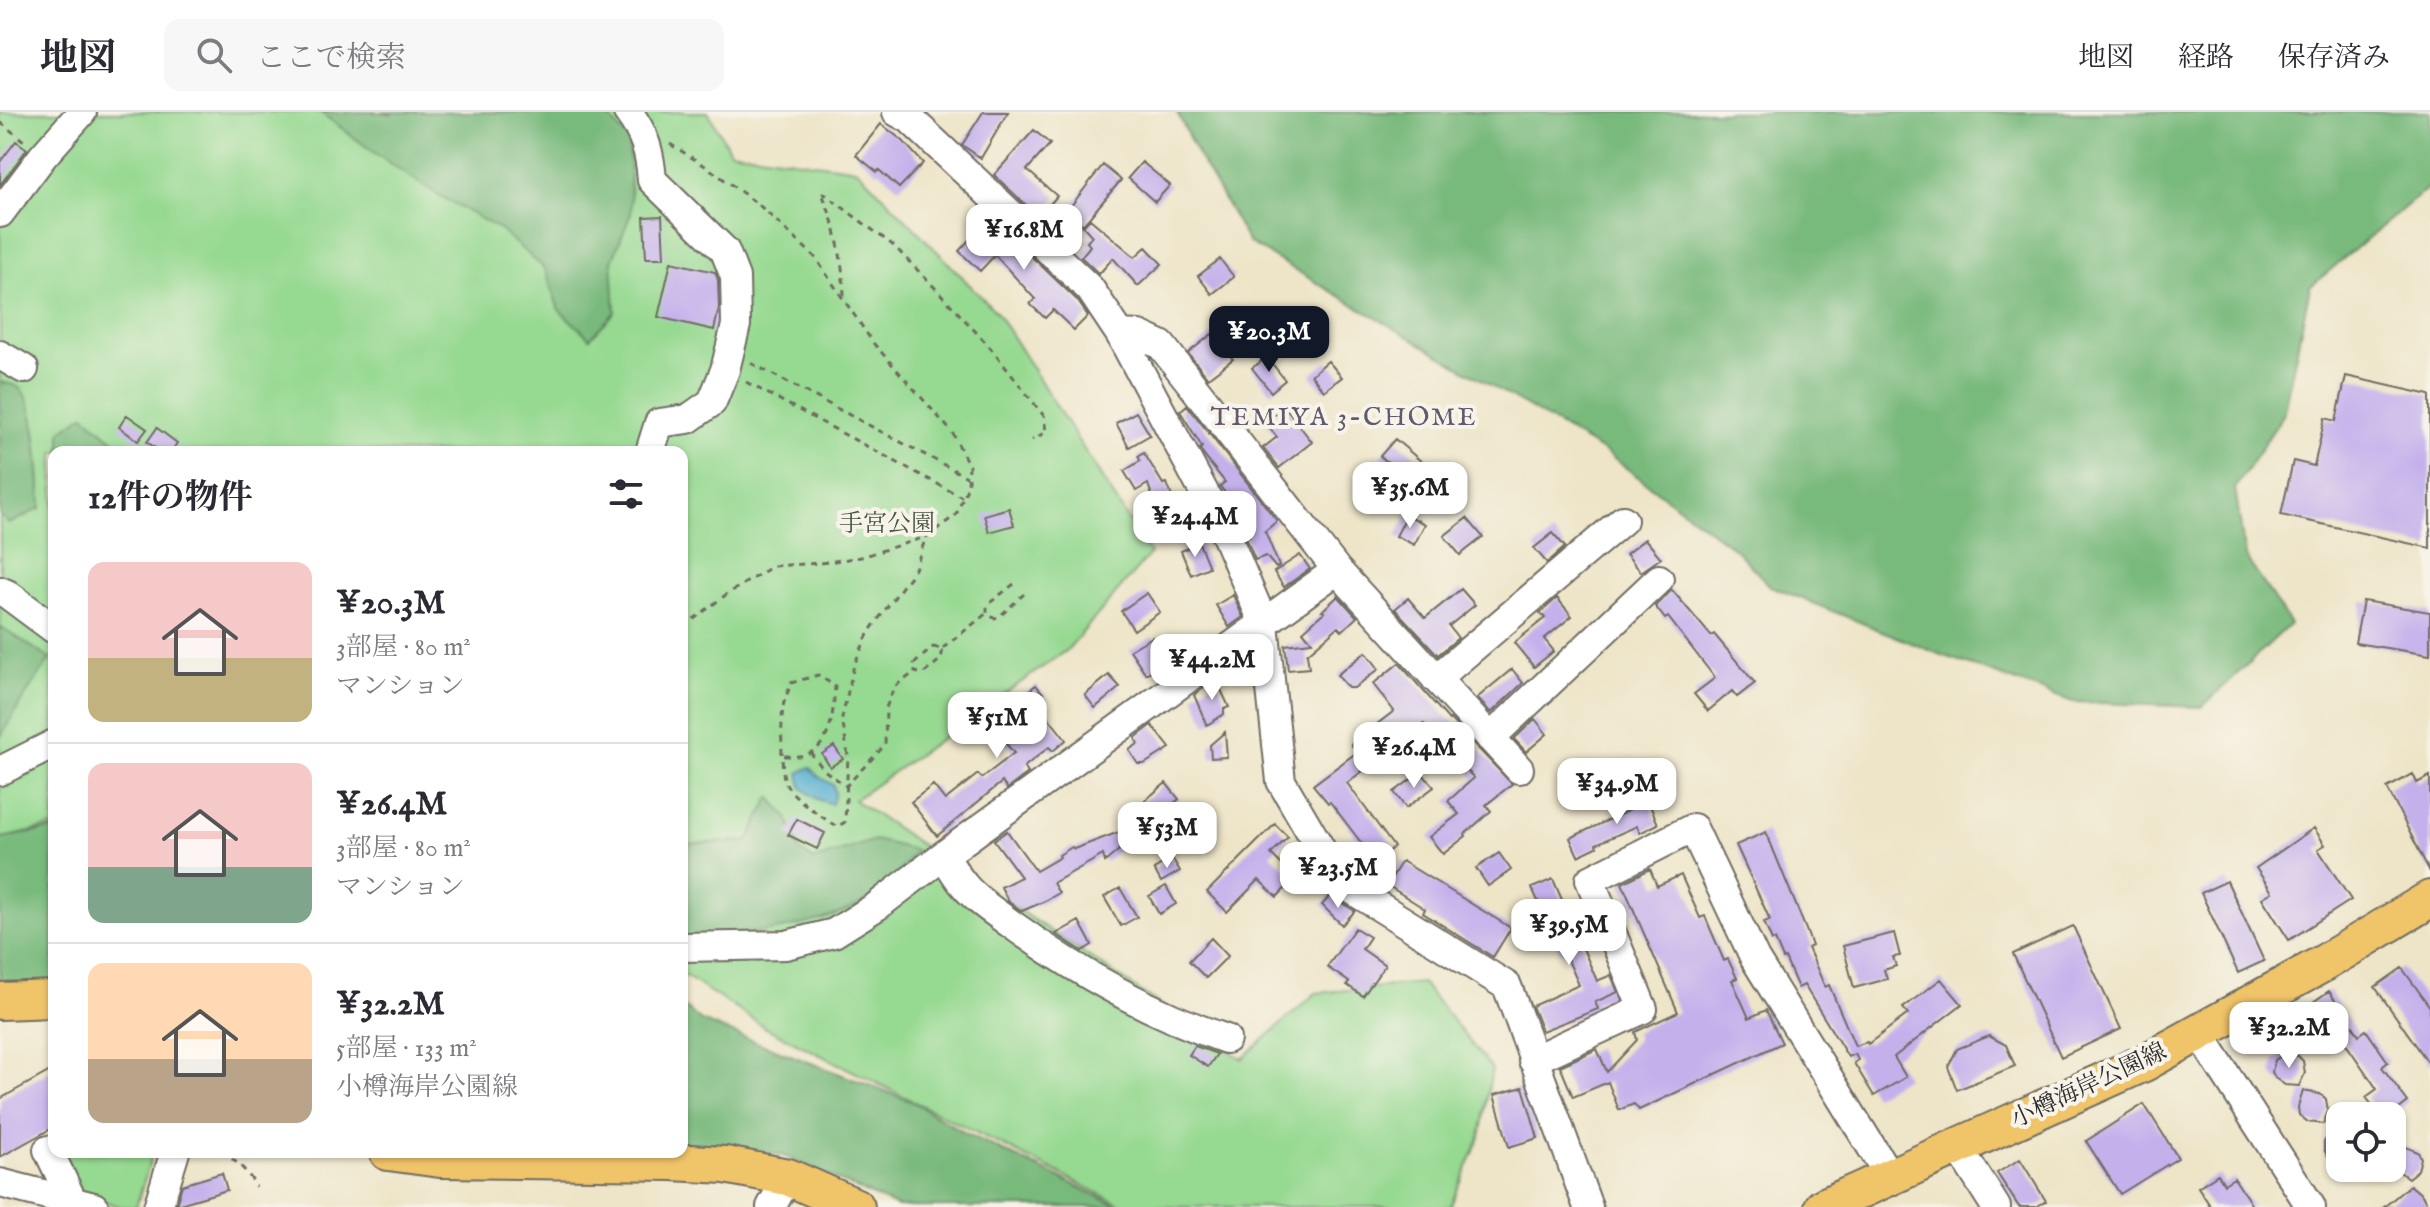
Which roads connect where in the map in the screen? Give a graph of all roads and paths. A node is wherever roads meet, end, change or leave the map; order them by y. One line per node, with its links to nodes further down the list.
1 (82, 112): 5 (street)
2 (897, 112): 8 (street)
3 (629, 113): 7 (path); 9 (street)
4 (0, 122): 5 (path)
5 (43, 156): 6 (street)
6 (0, 213)
7 (844, 299): 10 (path); 12 (path)
8 (1120, 334): 16 (street); 24 (street)
9 (728, 361): 11 (street); 12 (path); 13 (path)
10 (1032, 440)
11 (652, 446)
12 (968, 478): 13 (path)
13 (964, 497): 15 (path)
14 (1623, 520): 27 (street)
15 (926, 537): 23 (path); 29 (path)
16 (1337, 570): 24 (street); 27 (street)
17 (1659, 579): 30 (street)
18 (1014, 584): 21 (path)
19 (0, 591): 22 (street)
20 (1024, 594): 21 (path)
21 (987, 613): 25 (path)
22 (47, 615)
23 (688, 623)
24 (1264, 624): 37 (street); 44 (street)
25 (943, 649): 26 (path); 26 (path)
26 (915, 672): 36 (path)
27 (1436, 679): 30 (street)
28 (833, 716): 29 (path); 32 (path); 33 (path)
29 (842, 718): 36 (path)
30 (1490, 738): 34 (street)
31 (48, 747): 35 (street)
32 (810, 752): 33 (path); 36 (path)
33 (784, 756): 36 (path)
34 (1519, 769)
35 (0, 771)
36 (846, 786)
37 (944, 855): 39 (street); 43 (street)
38 (2430, 899): 42 (main road, 小樽海岸公園線)
39 (688, 947)
40 (48, 998): 41 (main road)
41 (0, 1001)
42 (2199, 1033): 45 (main road, 小樽海岸公園線); 60 (street)
43 (1226, 1039)
44 (1533, 1060): 50 (street); 57 (street)
45 (1958, 1147): 50 (main road, 小樽海岸公園線); 59 (street)
46 (53, 1158): 54 (street)
47 (173, 1158): 55 (street)
48 (231, 1158): 52 (path)
49 (433, 1158): 53 (main road)
50 (1890, 1177): 58 (main road, 小樽海岸公園線)
51 (0, 1183): 54 (street)
52 (256, 1187)
53 (780, 1192): 56 (main road)
54 (84, 1205)
55 (158, 1207)
56 (856, 1207)
57 (1588, 1207)
58 (1823, 1207)
59 (1996, 1207)
60 (2311, 1207)

